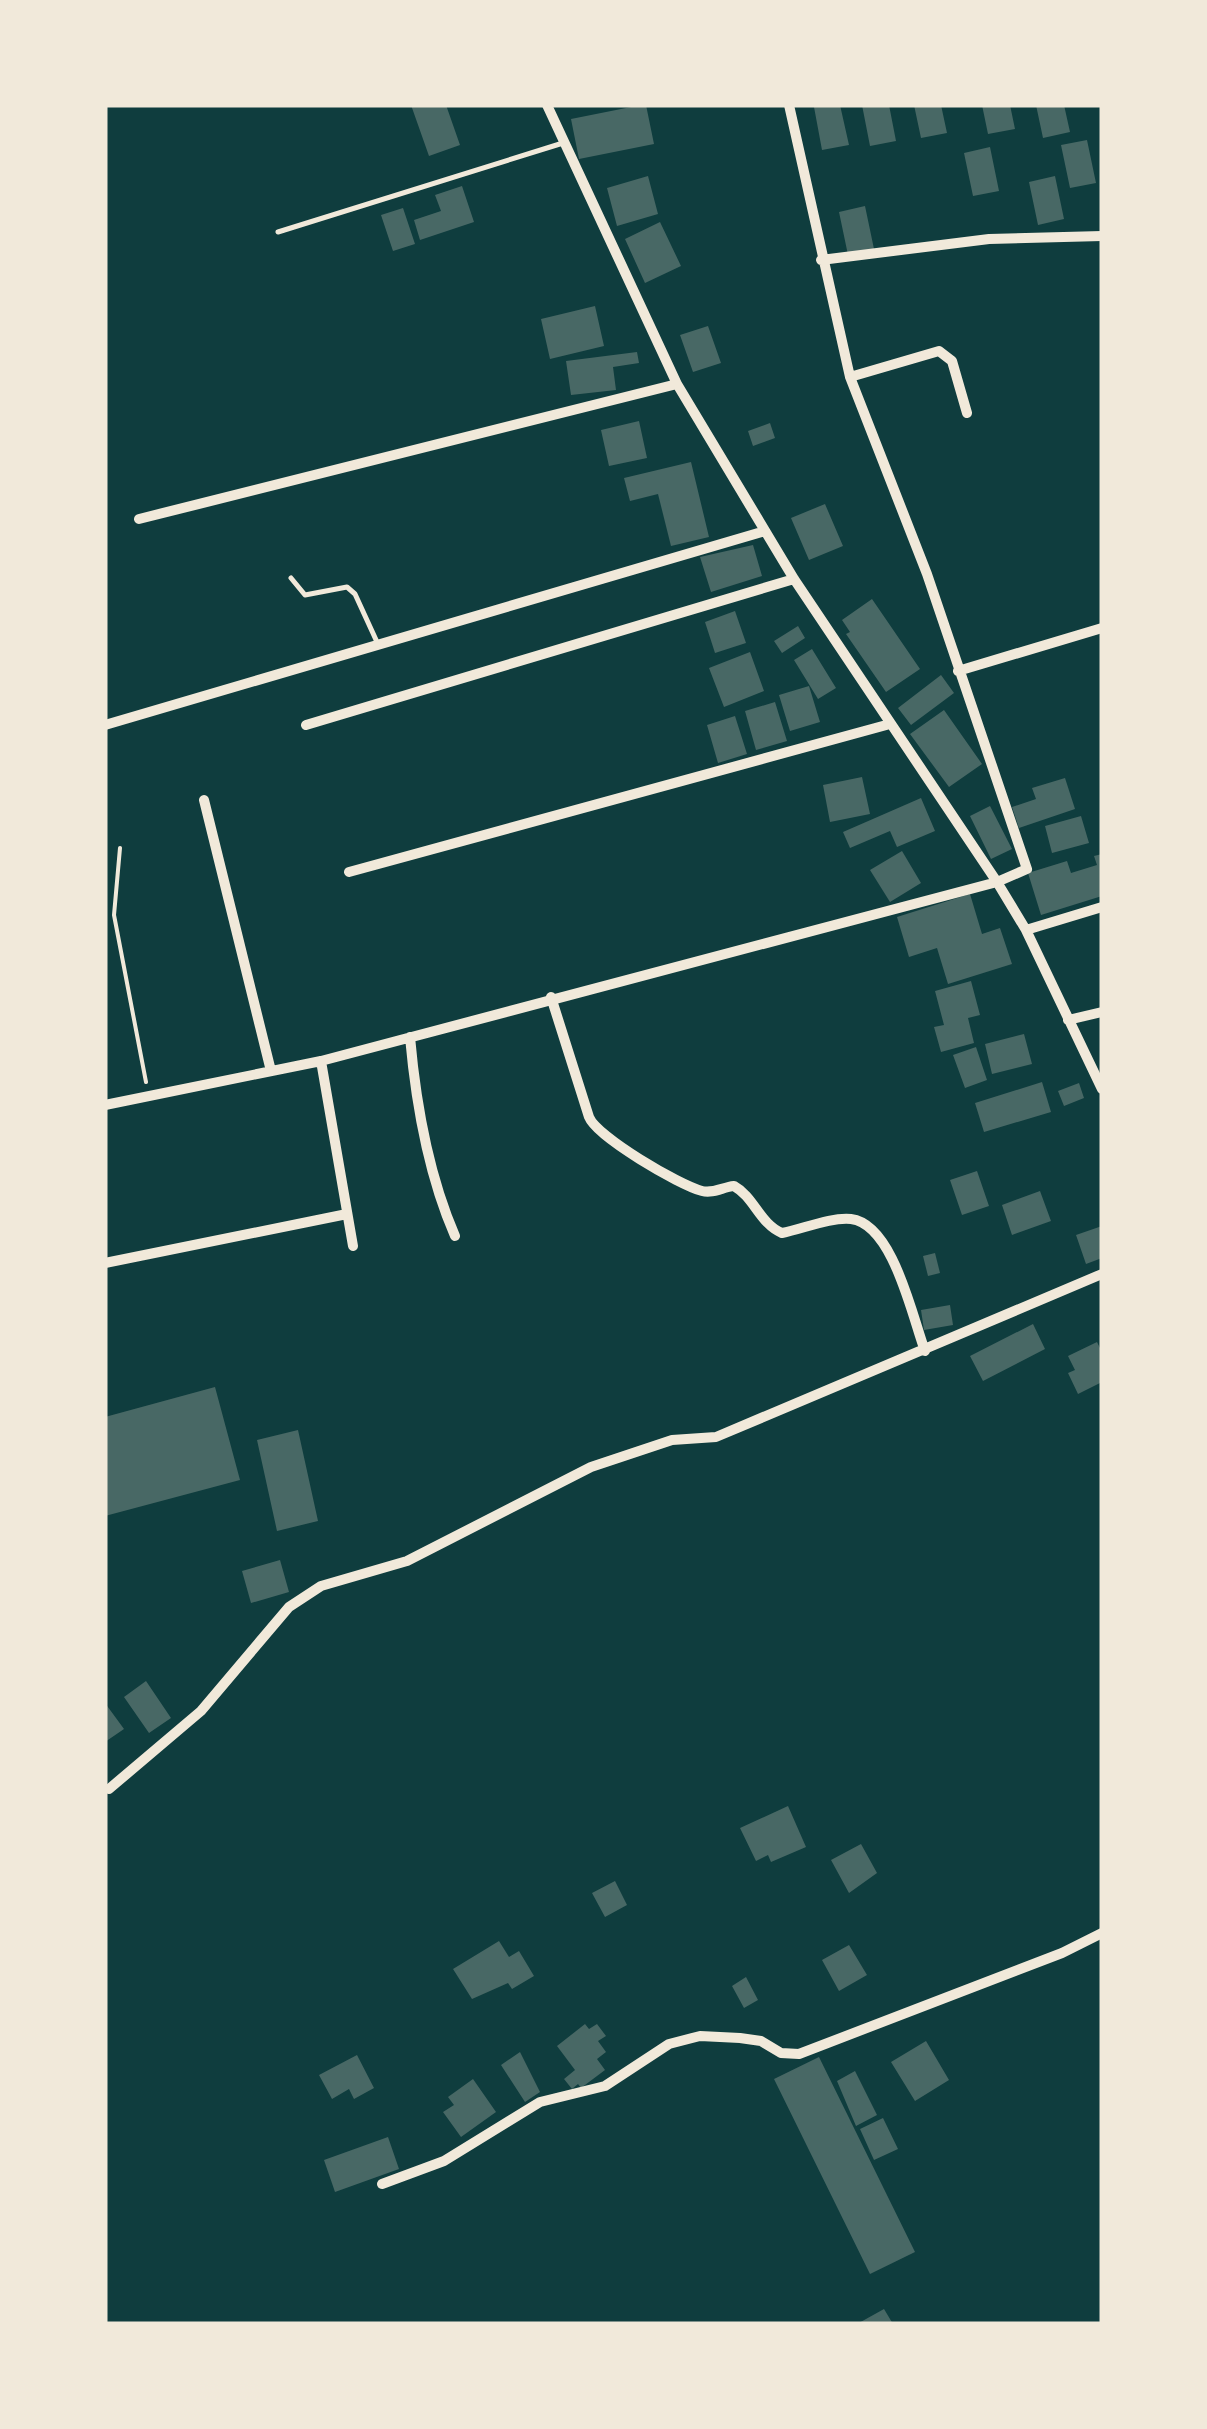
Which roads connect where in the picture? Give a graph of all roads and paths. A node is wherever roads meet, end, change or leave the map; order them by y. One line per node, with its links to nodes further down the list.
1 (546, 105): 3 (street)
2 (788, 105): 6 (street)
3 (563, 143): 4 (lane); 8 (street)
4 (278, 232)
5 (1102, 236): 6 (street)
6 (821, 260): 7 (street)
7 (850, 377): 9 (street); 16 (street)
8 (677, 384): 10 (street); 11 (street)
9 (967, 413)
10 (138, 519)
11 (765, 531): 13 (street); 15 (street)
12 (291, 578): 15 (lane)
13 (794, 580): 17 (street); 19 (street)
14 (1102, 628): 16 (street)
15 (378, 645): 18 (street)
16 (958, 671): 23 (street)
17 (890, 724): 22 (street); 23 (street)
18 (105, 725)
19 (306, 725)
20 (204, 800): 31 (street)
21 (120, 848): 33 (path)
22 (348, 872)
23 (997, 882): 25 (street); 26 (street)
24 (1102, 907): 25 (street)
25 (1026, 930): 28 (street)
26 (552, 997): 29 (street); 40 (street)
27 (1102, 1012): 28 (street)
28 (1068, 1020): 32 (street)
29 (410, 1037): 30 (street); 36 (street)
30 (321, 1061): 31 (street); 35 (street)
31 (270, 1071): 33 (street)
32 (1102, 1088)
33 (149, 1096): 34 (street)
34 (105, 1106)
35 (348, 1214): 37 (street); 38 (street)
36 (454, 1236)
37 (353, 1246)
38 (105, 1264)
39 (1102, 1274): 40 (street)
40 (925, 1351): 41 (street)
41 (108, 1788)
42 (1102, 1933): 43 (street)
43 (382, 2184)

